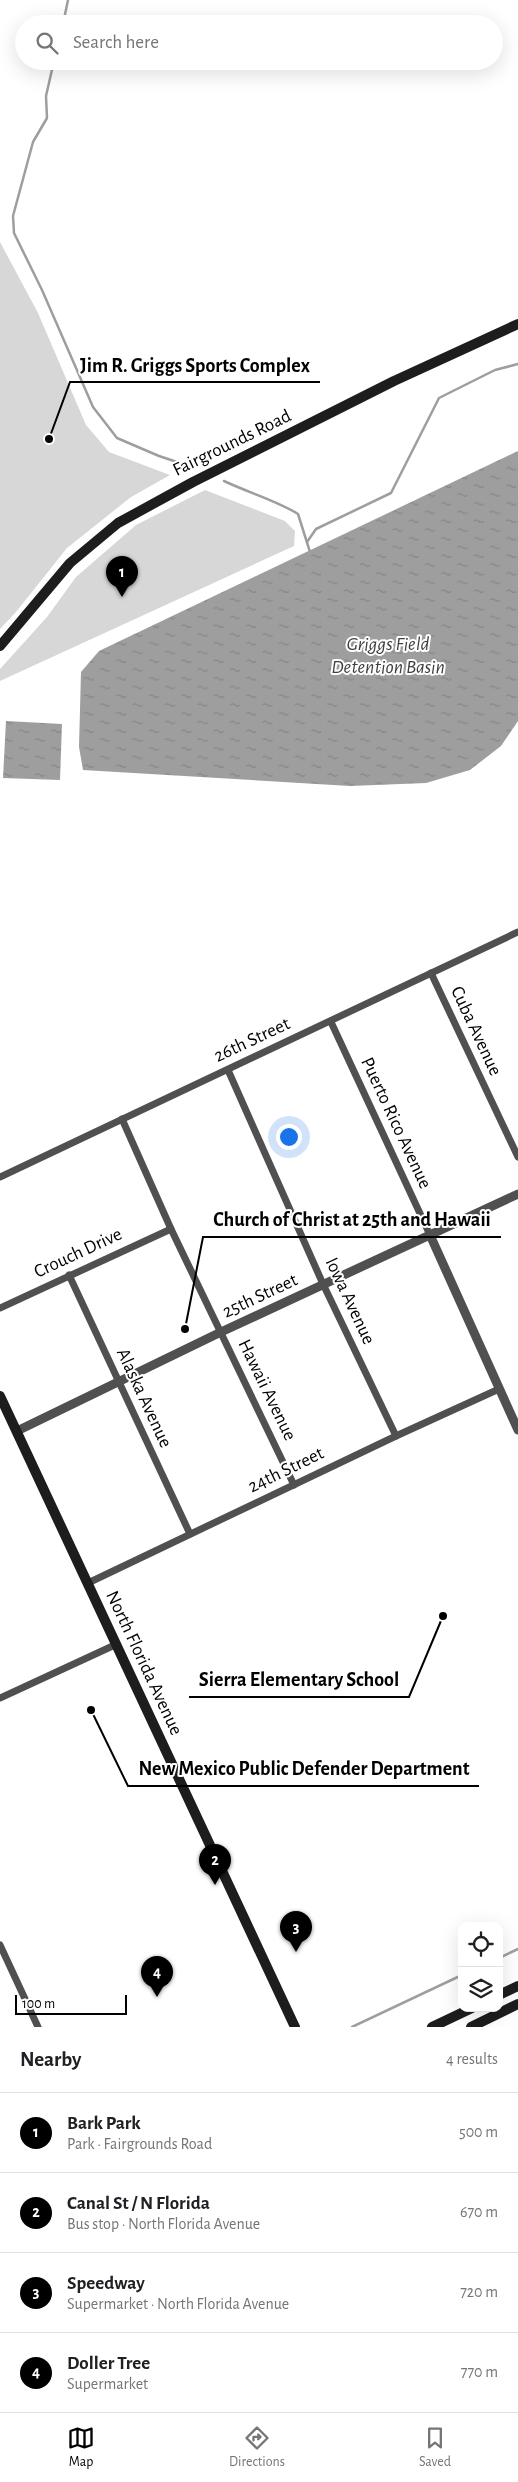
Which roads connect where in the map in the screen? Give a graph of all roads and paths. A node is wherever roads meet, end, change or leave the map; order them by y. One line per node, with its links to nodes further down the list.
1 (518, 324): 2 (main road, Fairgrounds Road)
2 (0, 646)
3 (518, 932): 4 (street, 26th Street)
4 (431, 973): 5 (street, 26th Street); 8 (street, Cuba Avenue)
5 (331, 1022): 6 (street, 26th Street); 12 (street, Puerto Rico Avenue)
6 (228, 1070): 7 (street, 26th Street); 14 (street, Iowa Avenue)
7 (122, 1119): 9 (street, 26th Street); 11 (street, Hawaii Avenue)
8 (518, 1157)
9 (0, 1176)
10 (518, 1194): 12 (street, 25th Street)
11 (171, 1229): 13 (street, Crouch Drive); 16 (street, Hawaii Avenue)
12 (430, 1235): 14 (street, 25th Street); 18 (street, Puerto Rico Avenue)
13 (69, 1275): 15 (street, Crouch Drive); 17 (street, Alaska Avenue)
14 (323, 1284): 16 (street, 25th Street); 22 (street, Iowa Avenue)
15 (0, 1308)
16 (221, 1332): 17 (street, 25th Street); 23 (street, Hawaii Avenue)
17 (118, 1382): 20 (street, 25th Street); 24 (street, Alaska Avenue)
18 (499, 1389): 21 (street, Puerto Rico Avenue); 22 (street, 24th Street)
19 (0, 1396): 20 (main road, North Florida Avenue)
20 (16, 1430): 25 (main road, North Florida Avenue)
21 (518, 1430)
22 (396, 1436): 23 (street, 24th Street)
23 (294, 1485): 24 (street, 24th Street)
24 (190, 1534): 25 (street, 24th Street)
25 (88, 1583): 26 (main road, North Florida Avenue)
26 (117, 1644): 27 (street); 34 (main road, North Florida Avenue)
27 (0, 1698)
28 (0, 1945): 33 (street)
29 (518, 1986): 30 (main road)
30 (503, 1993)
31 (518, 2004): 36 (main road)
32 (464, 2012): 35 (main road)
33 (38, 2027)
34 (294, 2027)
35 (432, 2027)
36 (470, 2027)

